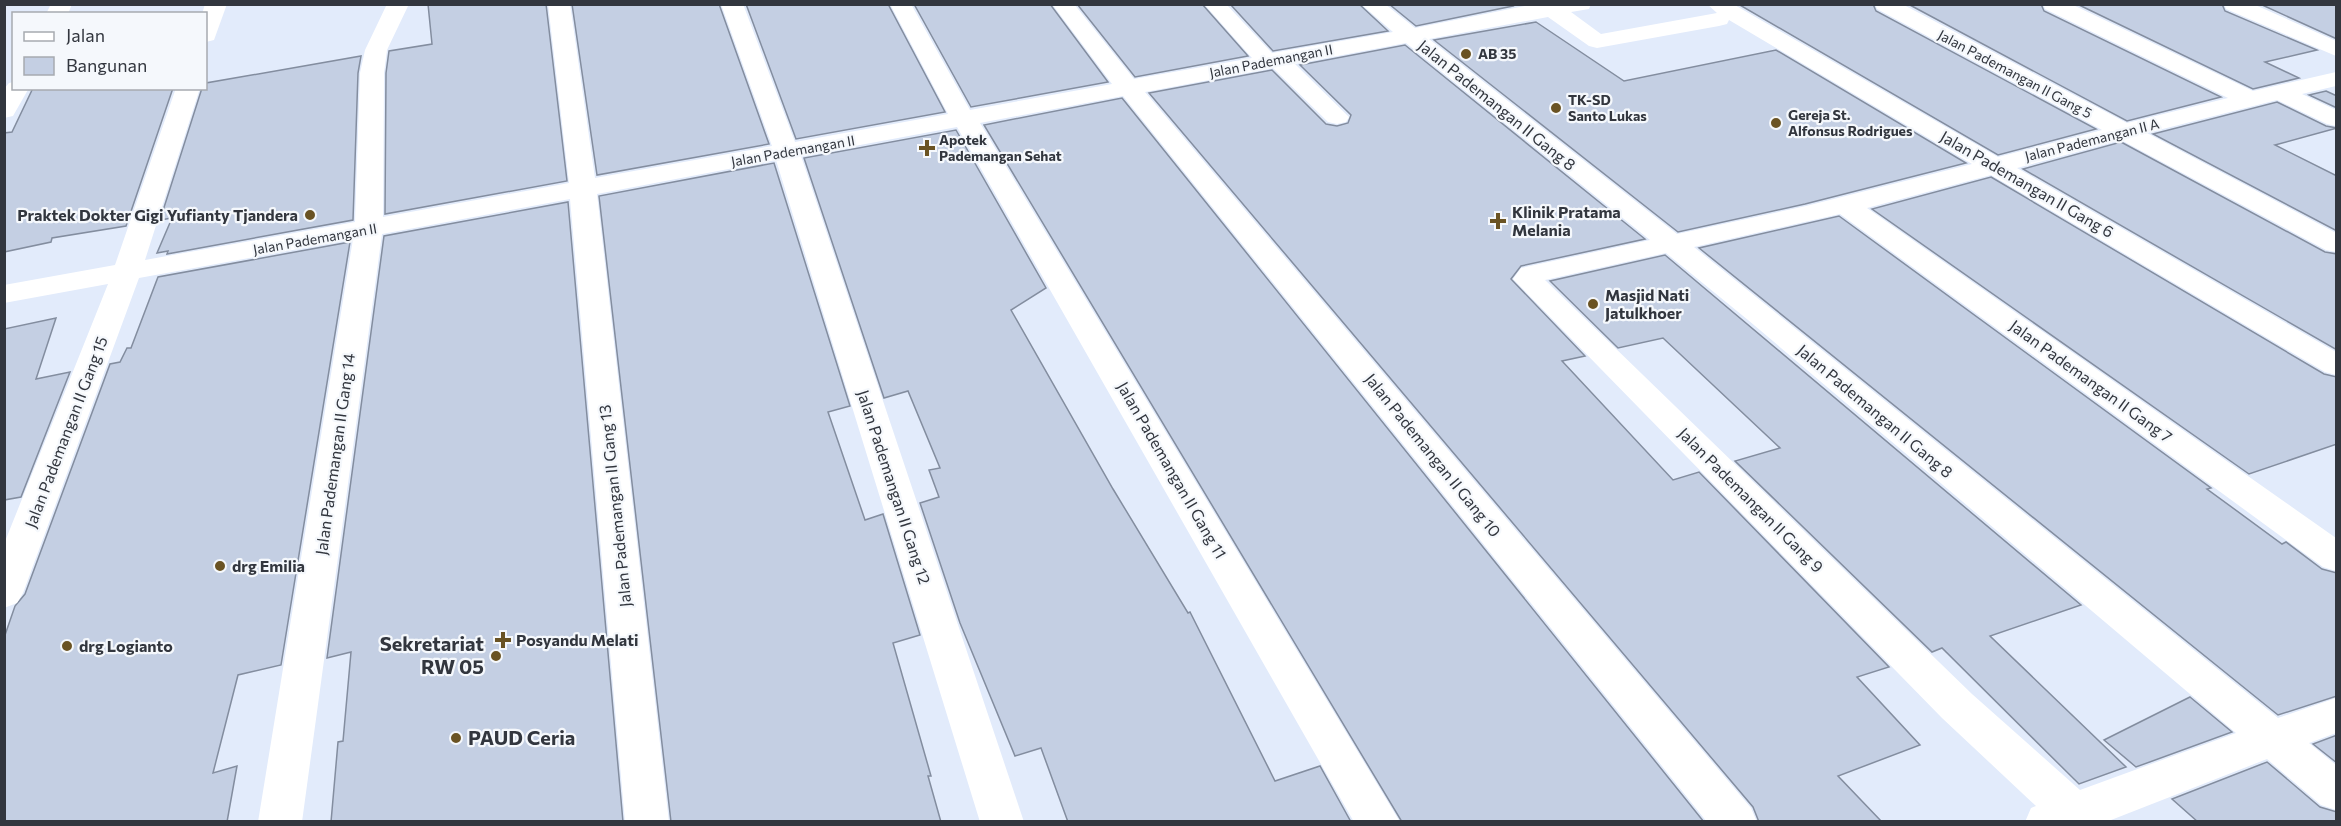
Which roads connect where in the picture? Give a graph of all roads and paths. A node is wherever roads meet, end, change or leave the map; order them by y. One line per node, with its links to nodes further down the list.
1 (216, 4): 14 (street)
2 (398, 4): 33 (street, Jalan Pademangan II Gang 14)
3 (559, 4): 31 (street, Jalan Pademangan II Gang 13)
4 (732, 4): 29 (street, Jalan Pademangan II Gang 12)
5 (900, 4): 27 (street, Jalan Pademangan II Gang 11)
6 (1062, 4): 19 (street, Jalan Pademangan II Gang 10)
7 (1214, 4): 17 (street)
8 (1371, 4): 15 (street, Jalan Pademangan II Gang 8)
9 (1885, 4): 28 (street, Jalan Pademangan II Gang 5)
10 (2053, 4): 23 (street)
11 (2234, 4): 16 (street)
12 (1566, 6): 13 (street); 15 (street, Jalan Pademangan II)
13 (1718, 12): 30 (street, Jalan Pademangan II Gang 6)
14 (207, 32)
15 (1410, 36): 17 (street, Jalan Pademangan II); 35 (street, Jalan Pademangan II Gang 8)
16 (2337, 49)
17 (1272, 60): 19 (street, Jalan Pademangan II); 25 (street)
18 (2337, 79): 22 (street, Jalan Pademangan II A)
19 (1130, 89): 27 (street, Jalan Pademangan II); 49 (street, Jalan Pademangan II Gang 10)
20 (15, 90): 24 (street)
21 (187, 90): 36 (street, Jalan Pademangan II Gang 15)
22 (2279, 92): 23 (street, Jalan Pademangan II A); 26 (street)
23 (2252, 100): 28 (street, Jalan Pademangan II A)
24 (4, 111)
25 (1337, 117)
26 (2337, 118)
27 (964, 120): 29 (street, Jalan Pademangan II); 48 (street, Jalan Pademangan II Gang 11)
28 (2125, 131): 30 (street, Jalan Pademangan II A); 34 (street, Jalan Pademangan II Gang 5)
29 (787, 153): 31 (street, Jalan Pademangan II); 47 (street, Jalan Pademangan II Gang 12)
30 (1994, 165): 32 (street, Jalan Pademangan II A); 38 (street, Jalan Pademangan II Gang 6)
31 (583, 190): 33 (street, Jalan Pademangan II); 46 (street, Jalan Pademangan II Gang 13)
32 (1845, 205): 35 (street, Jalan Pademangan II A); 39 (street, Jalan Pademangan II Gang 7)
33 (369, 229): 36 (street, Jalan Pademangan II); 45 (street, Jalan Pademangan II Gang 14)
34 (2337, 244)
35 (1673, 245): 42 (street, Jalan Pademangan II Gang 8); 44 (street, Jalan Pademangan II Gang 9)
36 (127, 272): 37 (street, Jalan Pademangan II); 40 (street, Jalan Pademangan II Gang 15)
37 (4, 294)
38 (2337, 365)
39 (2337, 557)
40 (4, 593)
41 (2337, 715): 42 (street)
42 (2274, 740): 43 (street, Jalan Pademangan II Gang 8); 44 (street)
43 (2337, 791)
44 (2069, 818)
45 (280, 822)
46 (647, 822)
47 (1002, 822)
48 (1378, 822)
49 (1736, 822)

